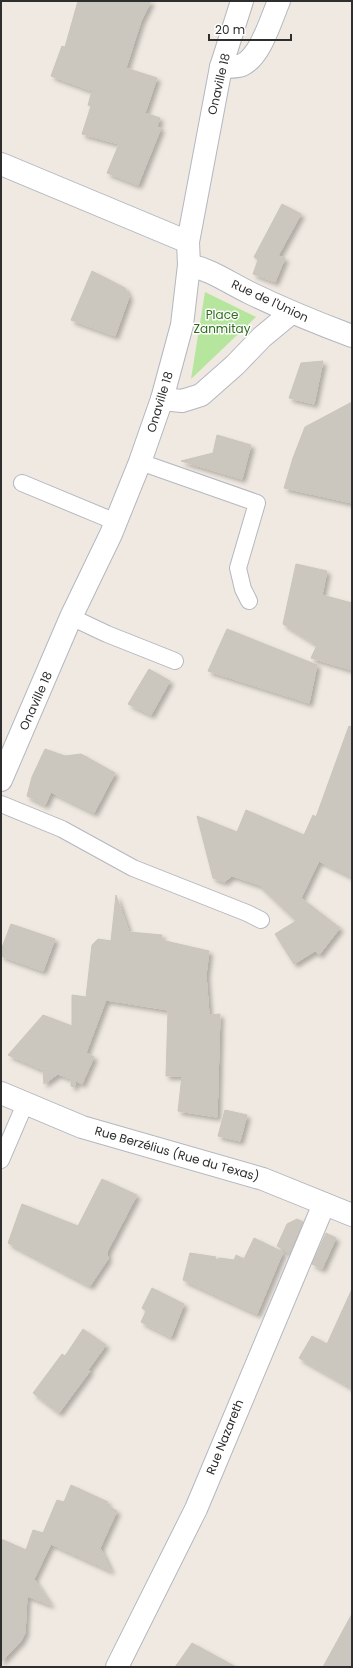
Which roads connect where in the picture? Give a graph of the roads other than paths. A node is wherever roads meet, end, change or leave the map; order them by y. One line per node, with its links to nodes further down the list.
1 (242, 1): 3 (street, Onaville 18)
2 (279, 1): 3 (street)
3 (221, 67): 5 (street, Onaville 18)
4 (1, 164): 5 (street)
5 (188, 242): 6 (street, Onaville 18)
6 (189, 265): 7 (street, Rue de l'Union); 9 (street, Onaville 18)
7 (291, 313): 8 (street, Rue de l'Union); 9 (street)
8 (352, 336)
9 (162, 399): 10 (street, Onaville 18)
10 (140, 462): 12 (street, Onaville 18); 13 (lane)
11 (22, 483): 12 (lane)
12 (116, 522): 14 (street, Onaville 18)
13 (249, 601)
14 (72, 617): 15 (lane); 16 (street, Onaville 18)
15 (176, 661)
16 (1, 780)
17 (1, 804): 18 (lane)
18 (261, 920)
19 (1, 1093): 20 (street, Rue Berzélius (Rue du Texas))
20 (25, 1104): 21 (lane); 22 (street, Rue Berzélius (Rue du Texas))
21 (1, 1160)
22 (324, 1204): 23 (street, Rue Berzélius (Rue du Texas)); 24 (street, Rue Nazareth)
23 (352, 1215)
24 (117, 1667)

